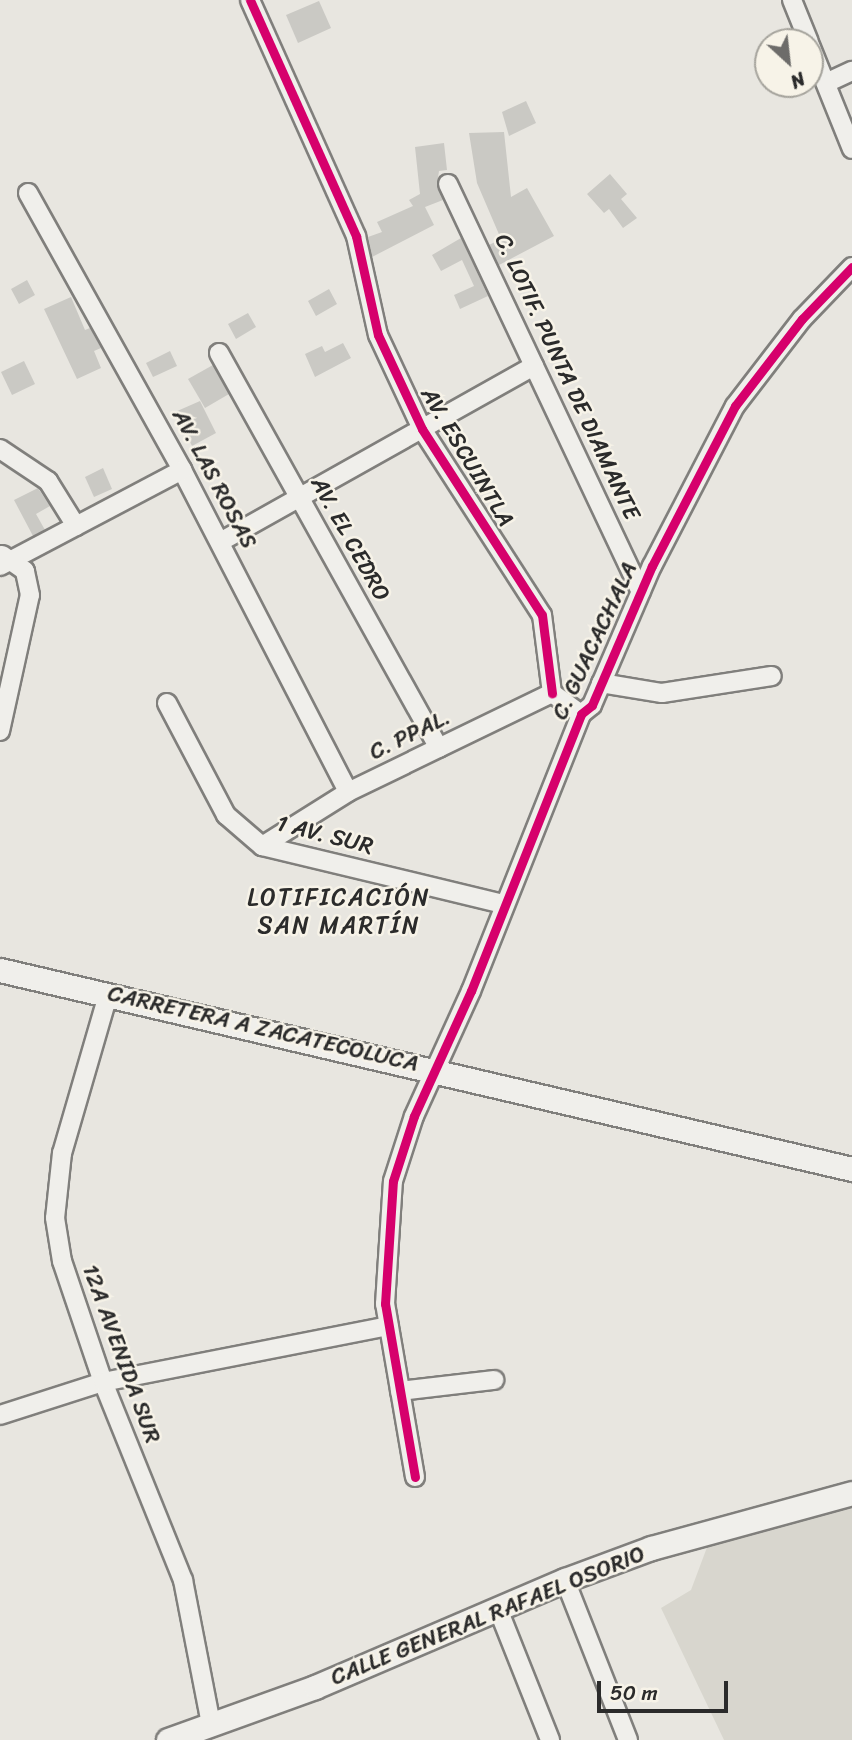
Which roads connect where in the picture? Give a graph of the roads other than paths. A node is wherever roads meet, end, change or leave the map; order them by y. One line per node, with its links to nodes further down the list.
1 (250, 0): 13 (street, AV. ESCUINTLA)
2 (792, 0): 3 (street)
3 (803, 28)
4 (852, 71): 6 (street)
5 (824, 78): 6 (street)
6 (826, 83): 7 (street)
7 (852, 149)
8 (448, 184): 12 (street, C. LOTIF. PUNTA DE DIAMANTE)
9 (28, 192): 15 (street, AV. LAS ROSAS)
10 (852, 267): 20 (street, C. GUACACHALA)
11 (219, 353): 16 (street, AV. EL CEDRO)
12 (534, 366): 13 (street); 20 (street, C. LOTIF. PUNTA DE DIAMANTE)
13 (422, 429): 16 (street); 23 (street, AV. ESCUINTLA)
14 (0, 449): 17 (street)
15 (182, 470): 17 (street); 18 (street, AV. LAS ROSAS)
16 (300, 498): 18 (street); 27 (street, AV. EL CEDRO)
17 (76, 526): 19 (street)
18 (220, 542): 28 (street, AV. LAS ROSAS)
19 (4, 560): 26 (street)
20 (641, 592): 22 (street, C. GUACACHALA)
21 (772, 677): 22 (street)
22 (601, 683): 25 (street, C. GUACACHALA)
23 (552, 693): 25 (street); 27 (street, C. PPAL.)
24 (167, 703): 29 (street, 1 AV. SUR)
25 (580, 714): 30 (street, C. GUACACHALA)
26 (0, 731)
27 (439, 748): 28 (street, C. PPAL.)
28 (348, 792): 29 (street, C. PPAL.)
29 (262, 846): 30 (street, 1 AV. SUR)
30 (504, 904): 33 (street, C. GUACACHALA)
31 (0, 970): 32 (main road, CARRETERA A ZACATECOLUCA)
32 (107, 995): 33 (main road, CARRETERA A ZACATECOLUCA); 37 (street, 12A AVENIDA SUR)
33 (435, 1068): 34 (main road, CARRETERA A ZACATECOLUCA); 35 (street, C. GUACACHALA)
34 (852, 1169)
35 (389, 1326): 37 (street); 38 (street, C. GUACACHALA)
36 (494, 1380): 38 (street)
37 (103, 1382): 39 (street); 44 (street, 12A AVENIDA SUR)
38 (400, 1391): 40 (street, C. GUACACHALA)
39 (0, 1415)
40 (415, 1477)
41 (852, 1493): 42 (main road, CALLE GENERAL RAFAEL OSORIO)
42 (565, 1580): 43 (main road, CALLE GENERAL RAFAEL OSORIO); 47 (street)
43 (498, 1609): 44 (main road, CALLE GENERAL RAFAEL OSORIO); 46 (street)
44 (211, 1724): 45 (main road, CALLE GENERAL RAFAEL OSORIO)
45 (168, 1740)
46 (550, 1740)
47 (628, 1740)

